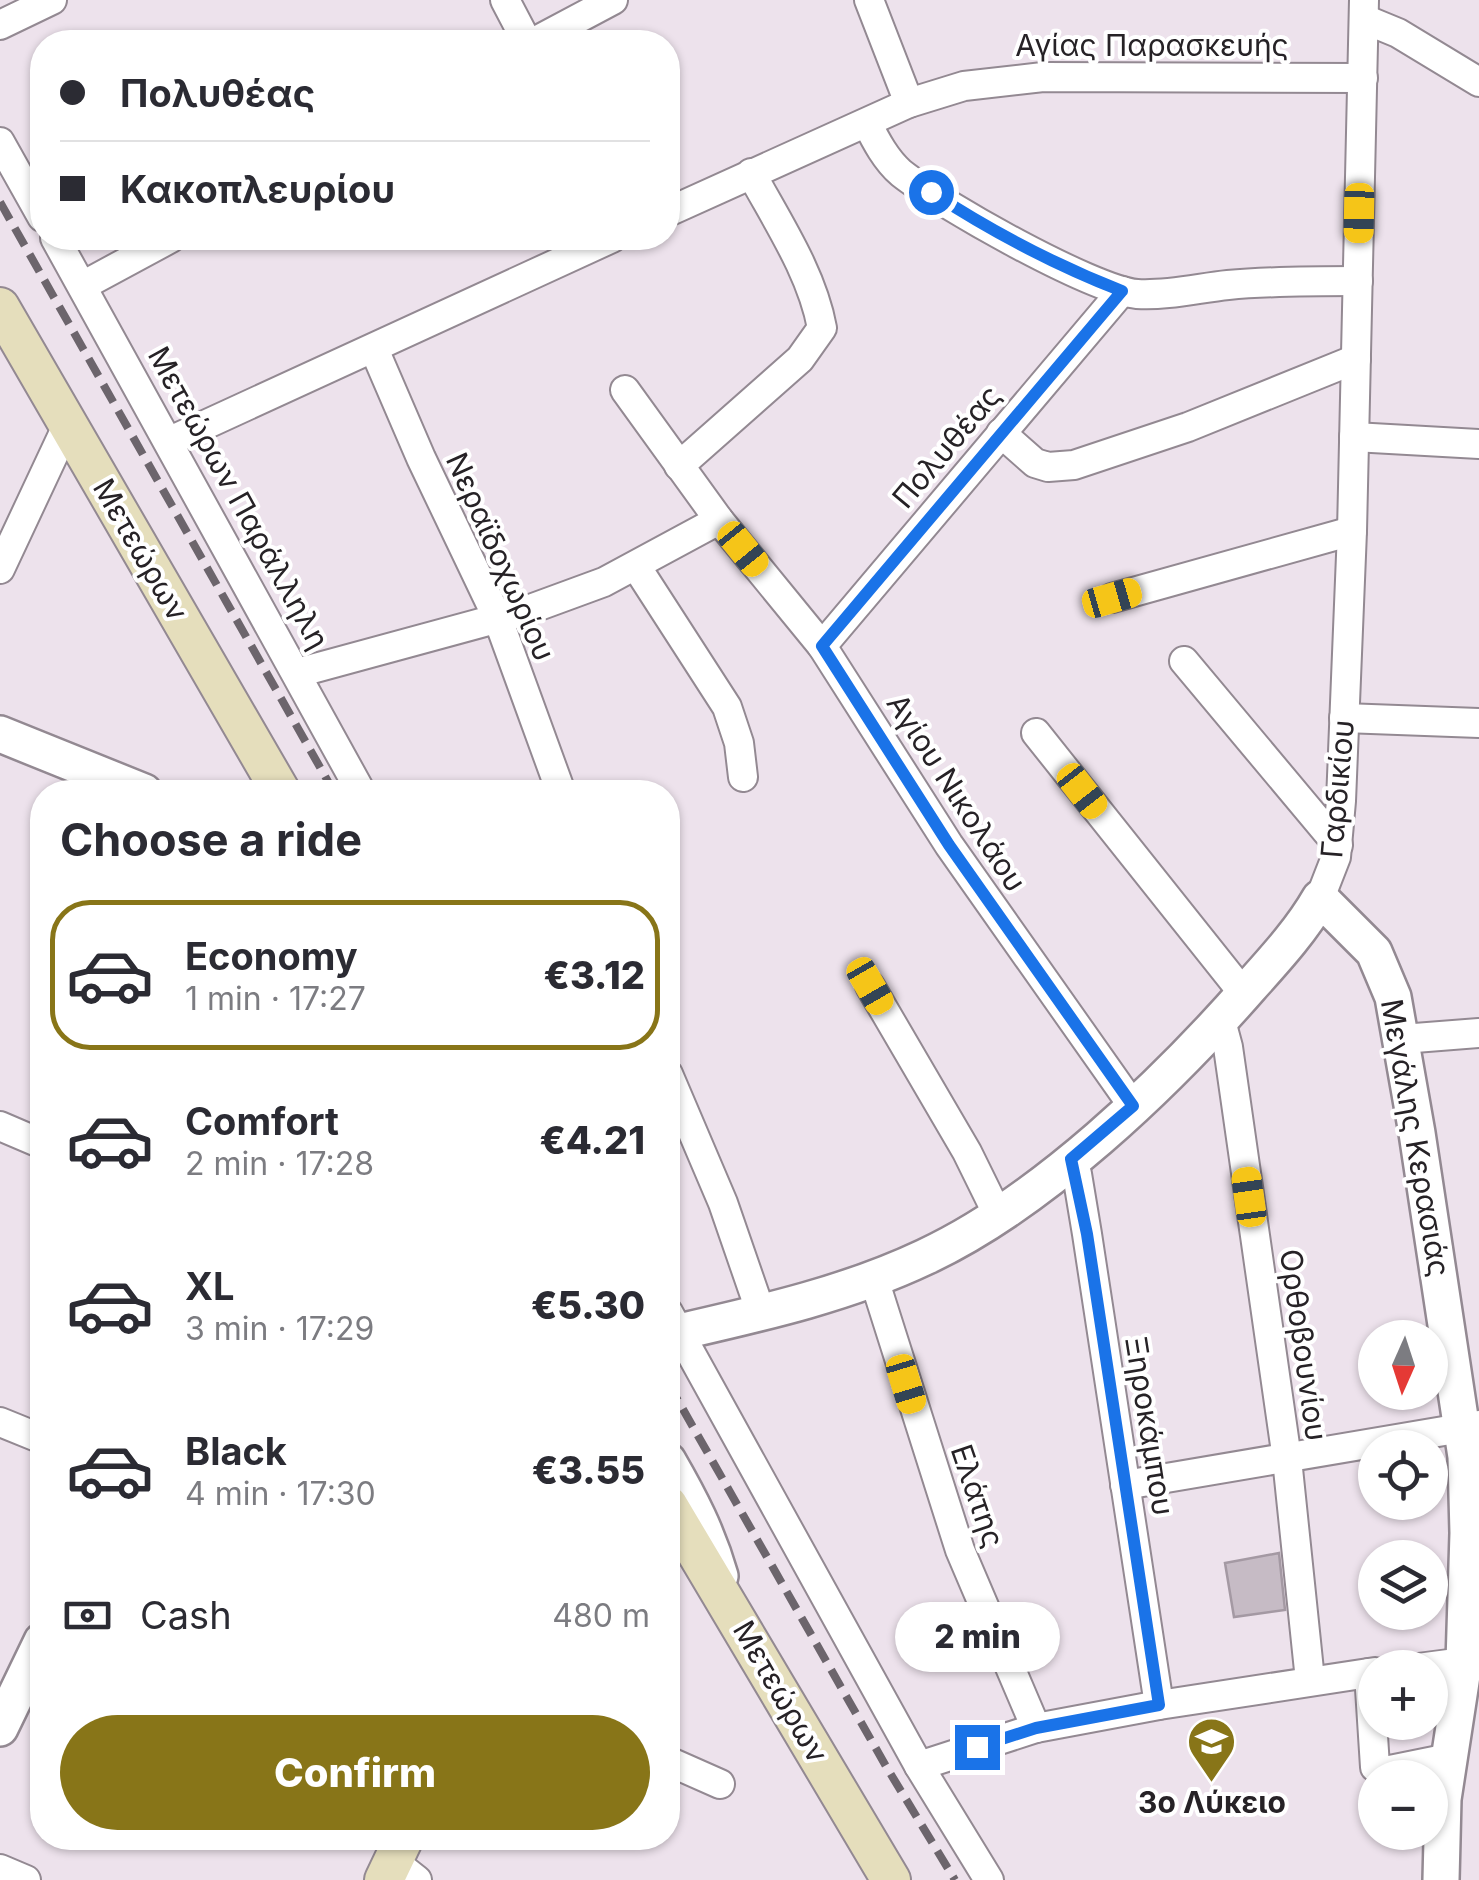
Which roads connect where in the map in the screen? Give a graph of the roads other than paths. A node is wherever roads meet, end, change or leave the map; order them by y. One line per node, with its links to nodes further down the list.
1 (52, 0): 6 (street)
2 (505, 0): 7 (street)
3 (613, 0): 8 (street)
4 (868, 0): 11 (street)
5 (1364, 9): 9 (street, Γαρδικίου); 10 (street)
6 (0, 25)
7 (524, 30)
8 (554, 30)
9 (1363, 78): 11 (street, Αγίας Παρασκευής); 20 (street, Γαρδικίου)
10 (1479, 82)
11 (909, 102): 12 (street, Αγίας Παρασκευής)
12 (867, 124): 14 (street, Αγίας Παρασκευής); 22 (street)
13 (0, 142): 15 (street)
14 (751, 172): 16 (street, Αγίας Παρασκευής); 32 (street)
15 (30, 196)
16 (680, 206)
17 (62, 250): 21 (street, Μετεώρων Παράλληλη)
18 (149, 250): 21 (street)
19 (586, 250): 24 (street)
20 (1358, 281): 22 (street); 25 (street, Γαρδικίου)
21 (84, 285): 30 (street, Μετεώρων Παράλληλη)
22 (1122, 291): 28 (street, Πολυθέας)
23 (0, 307): 27 (main road, Μετεώρων)
24 (374, 349): 30 (street); 38 (street, Νεραϊδοχωρίου)
25 (1356, 359): 28 (street); 29 (street, Γαρδικίου)
26 (625, 390): 32 (street, Αγίου Νικολάου)
27 (68, 424): 36 (street); 48 (main road, Μετεώρων)
28 (1001, 433): 39 (street, Πολυθέας)
29 (1354, 436): 31 (street); 34 (street, Γαρδικίου)
30 (170, 440): 41 (street, Μετεώρων Παράλληλη)
31 (1479, 444)
32 (679, 466): 33 (street, Αγίου Νικολάου)
33 (719, 520): 35 (street); 39 (street, Αγίου Νικολάου)
34 (1352, 531): 37 (street); 42 (street, Γαρδικίου)
35 (636, 566): 38 (street); 46 (street)
36 (0, 570)
37 (1112, 598)
38 (498, 619): 41 (street); 50 (street, Νεραϊδοχωρίου)
39 (822, 646): 59 (street, Αγίου Νικολάου)
40 (1184, 661): 51 (street)
41 (297, 673): 49 (street, Μετεώρων Παράλληλη)
42 (1344, 718): 43 (street); 51 (street, Γαρδικίου)
43 (1479, 723)
44 (1036, 733): 54 (street)
45 (0, 734): 47 (street)
46 (743, 777)
47 (114, 780)
48 (273, 780)
49 (355, 780)
50 (557, 780)
51 (1338, 844): 52 (street, Γαρδικίου)
52 (1320, 898): 54 (street, Γαρδικίου); 57 (street, Μεγάλης Κερασιάς)
53 (870, 986): 63 (street)
54 (1244, 994): 55 (street, Γαρδικίου)
55 (1220, 1021): 59 (street, Γαρδικίου); 71 (street, Ορθοβουνίου)
56 (1479, 1033): 57 (street)
57 (1402, 1039): 69 (street, Μεγάλης Κερασιάς)
58 (680, 1102): 65 (street)
59 (1133, 1106): 62 (street, Γαρδικίου)
60 (0, 1126): 61 (street)
61 (30, 1139)
62 (1071, 1159): 63 (street, Γαρδικίου); 73 (street, Ξηροκάμπου)
63 (999, 1217): 64 (street, Γαρδικίου)
64 (874, 1279): 65 (street, Γαρδικίου); 84 (street, Ελάτης)
65 (761, 1313): 66 (street, Γαρδικίου)
66 (680, 1327)
67 (680, 1347): 87 (street)
68 (0, 1422): 70 (street)
69 (1470, 1426): 71 (street); 76 (street, Μεγάλης Κερασιάς)
70 (30, 1434)
71 (1287, 1459): 73 (street); 81 (street, Ορθοβουνίου)
72 (680, 1484): 75 (street)
73 (1126, 1486): 82 (street, Ξηροκάμπου)
74 (680, 1524): 75 (main road, Μετεώρων)
75 (727, 1601): 92 (main road, Μετεώρων)
76 (1473, 1603): 77 (street, Μεγάλης Κερασιάς)
77 (1464, 1662): 78 (street); 86 (street, Μεγάλης Κερασιάς)
78 (1448, 1664)
79 (30, 1666): 83 (street)
80 (1358, 1675): 81 (street)
81 (1310, 1680): 82 (street)
82 (1159, 1705): 84 (street)
83 (0, 1728)
84 (1036, 1728): 87 (street)
85 (1373, 1740): 86 (street)
86 (1450, 1758): 94 (street, Μεγάλης Κερασιάς)
87 (919, 1766): 93 (street)
88 (680, 1767): 89 (street)
89 (720, 1784)
90 (0, 1869): 91 (street)
91 (26, 1880)
92 (892, 1880)
93 (989, 1880)
94 (1440, 1880)

